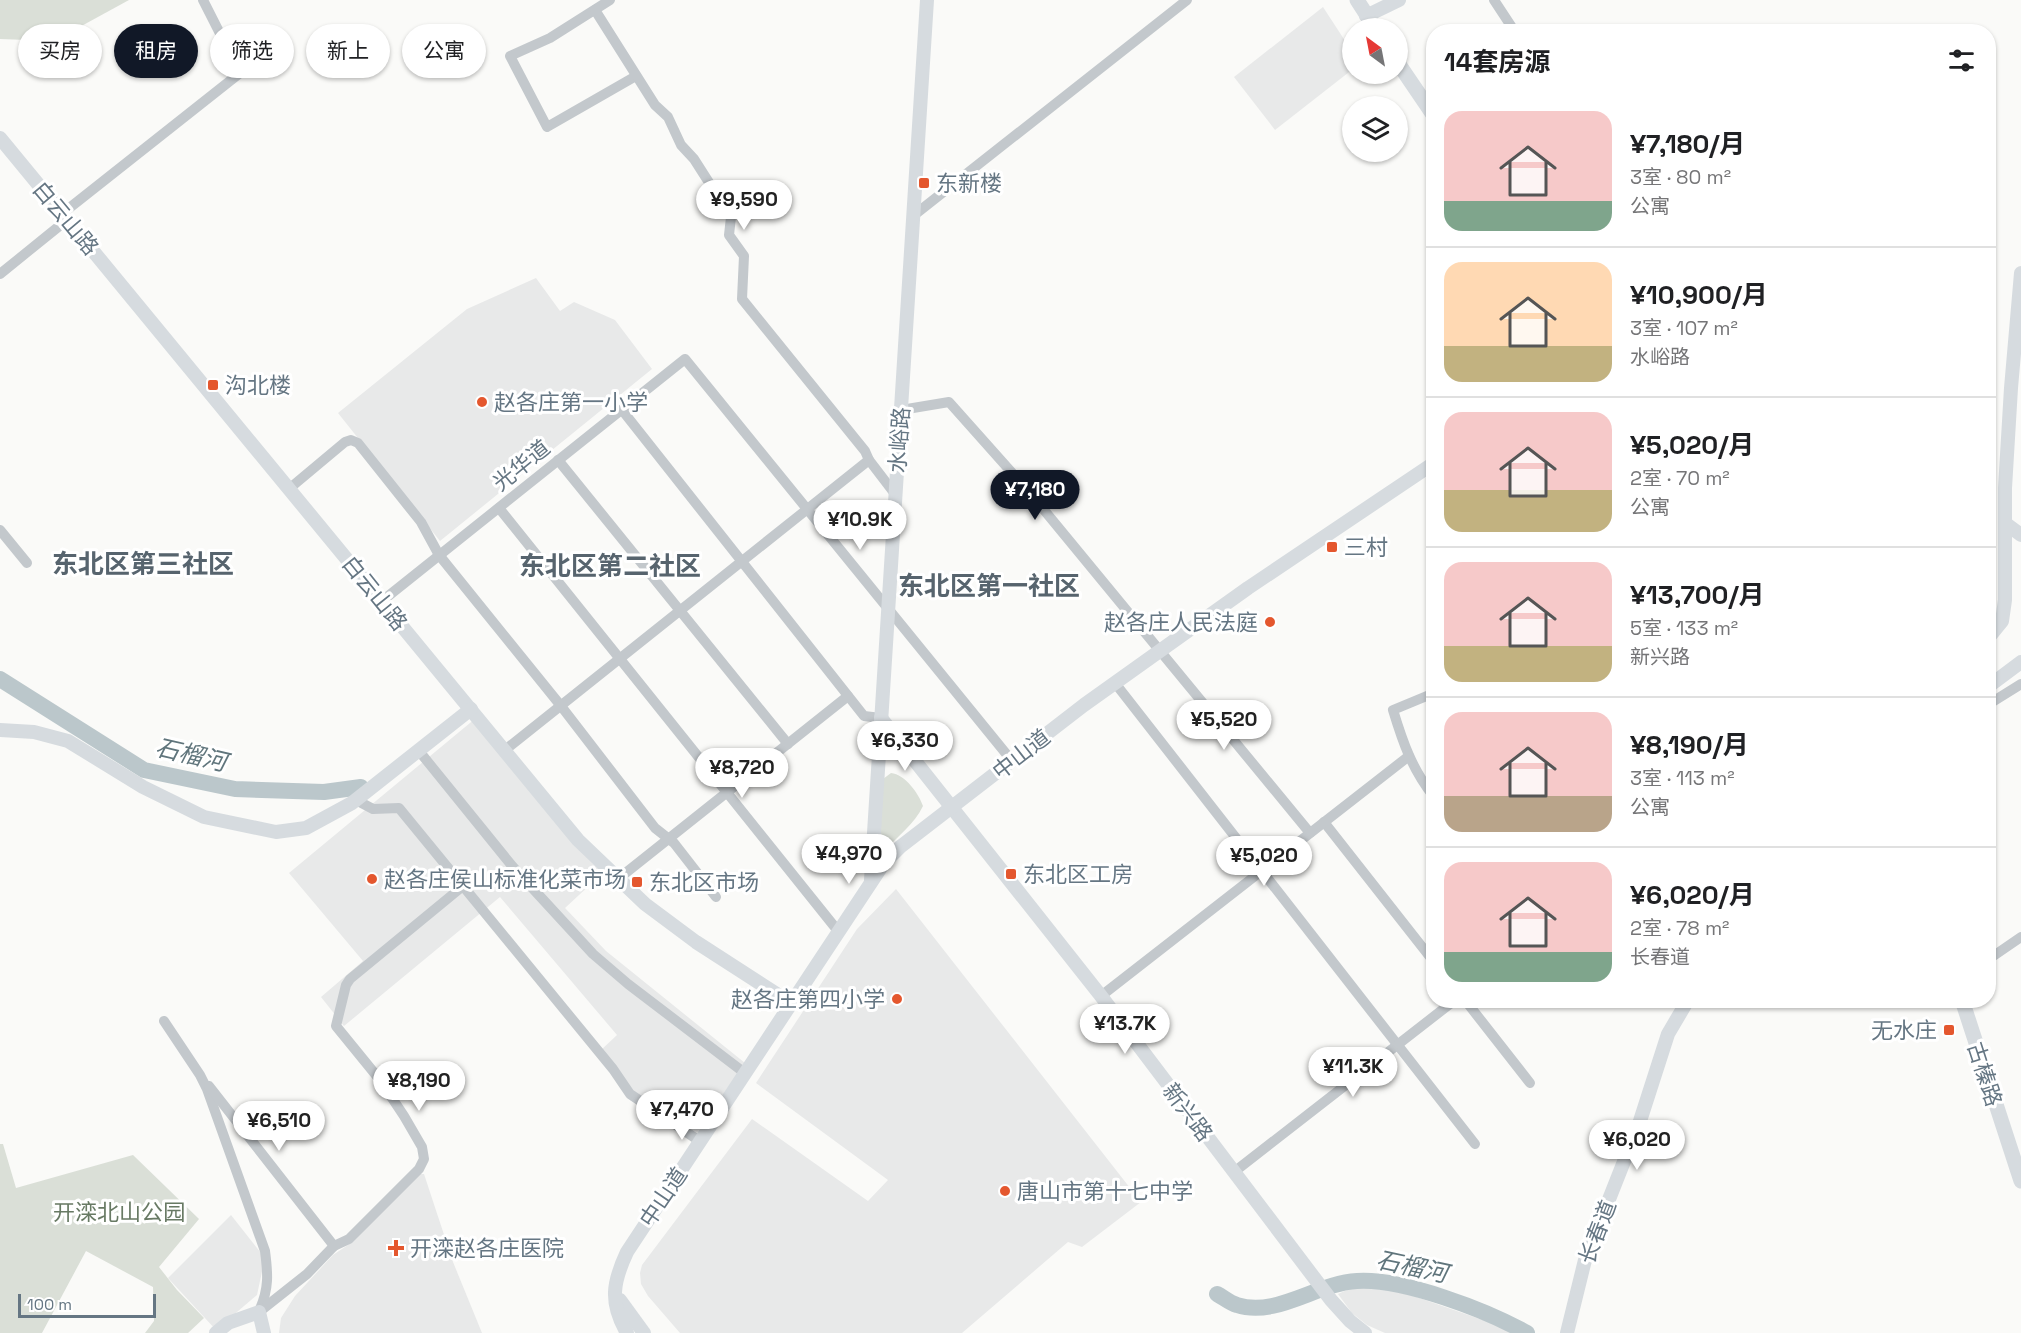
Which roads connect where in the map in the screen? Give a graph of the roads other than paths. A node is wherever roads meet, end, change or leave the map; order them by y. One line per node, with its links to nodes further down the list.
1 (203, 0): 16 (street)
2 (610, 0): 8 (street)
3 (927, 0): 17 (street, 水峪路)
4 (1187, 0): 17 (street)
5 (1357, 0): 9 (main road)
6 (1399, 0): 10 (street)
7 (1494, 0): 11 (street)
8 (595, 10): 12 (street); 12 (street)
9 (1368, 18)
10 (1376, 18)
11 (1510, 24)
12 (636, 76): 23 (street)
13 (1408, 78): 14 (main road)
14 (1426, 104)
15 (0, 138): 16 (street, 白云山路)
16 (65, 216): 18 (street); 25 (street, 白云山路)
17 (913, 216): 21 (street, 水峪路)
18 (0, 273)
19 (2021, 273): 29 (street)
20 (621, 410): 22 (street, 光华道); 28 (street, 光华道); 33 (street)
21 (901, 410): 26 (street, 水峪路); 39 (street)
22 (558, 460): 27 (street, 光华道); 37 (street)
23 (868, 460): 26 (street); 28 (street)
24 (1426, 468): 39 (street, 中山道)
25 (290, 488): 32 (street); 35 (street, 白云山路)
26 (895, 494): 36 (street, 水峪路)
27 (499, 508): 32 (street, 光华道); 40 (street)
28 (807, 509): 33 (street); 36 (street)
29 (2005, 523): 31 (street); 38 (street)
30 (0, 531): 34 (street)
31 (2021, 535)
32 (439, 555): 35 (street, 光华道); 48 (street)
33 (741, 562): 37 (street); 45 (street)
34 (27, 563)
35 (382, 601): 49 (street, 白云山路)
36 (888, 609): 50 (street, 水峪路); 56 (street)
37 (680, 610): 40 (street); 52 (street)
38 (1996, 628)
39 (1161, 650): 43 (street, 中山道); 62 (street)
40 (620, 659): 48 (street); 58 (street)
41 (2021, 662): 42 (street)
42 (1996, 681)
43 (1115, 683): 56 (street, 中山道); 64 (street)
44 (2021, 684): 47 (street)
45 (848, 696): 50 (street); 52 (street)
46 (1426, 696): 55 (street)
47 (1996, 700)
48 (561, 706): 53 (street); 63 (street)
49 (471, 709): 53 (street, 白云山路); 54 (street)
50 (881, 718): 60 (street, 新兴路); 66 (street, 水峪路)
51 (0, 730): 59 (street)
52 (788, 744): 58 (street)
53 (506, 750): 65 (street, 白云山路)
54 (419, 751): 59 (street); 81 (street)
55 (1409, 756): 57 (street); 61 (street)
56 (1012, 761): 60 (street, 中山道)
57 (1426, 787)
58 (727, 793): 63 (street); 69 (street)
59 (356, 800): 67 (street)
60 (953, 807): 66 (street, 中山道); 73 (street, 新兴路)
61 (1324, 822): 62 (street); 71 (street)
62 (1310, 833): 64 (street)
63 (669, 839): 65 (street); 68 (street)
64 (1262, 871): 73 (street); 80 (street)
65 (618, 879): 74 (street, 白云山路)
66 (871, 880): 69 (street, 中山道)
67 (463, 886): 84 (street); 88 (street)
68 (716, 897)
69 (838, 931): 74 (street, 中山道)
70 (2021, 937): 72 (street)
71 (1426, 952)
72 (1996, 954)
73 (1101, 996): 86 (street, 新兴路)
74 (792, 1004): 81 (street, 中山道)
75 (1445, 1008): 80 (street)
76 (1471, 1008): 83 (street)
77 (1683, 1008): 96 (street, 长春道)
78 (1965, 1008): 87 (main road, 古榛路)
79 (164, 1021): 82 (street)
80 (1398, 1045): 85 (street); 86 (street)
81 (746, 1074): 84 (street, 中山道)
82 (200, 1075): 88 (street); 90 (street)
83 (1530, 1083)
84 (701, 1142): 89 (street, 中山道)
85 (1475, 1144)
86 (1234, 1173): 95 (street, 新兴路)
87 (2021, 1181)
88 (334, 1246): 90 (street)
89 (615, 1293): 93 (street); 94 (street)
90 (259, 1312): 91 (street); 92 (street)
91 (216, 1333)
92 (264, 1333)
93 (627, 1333)
94 (644, 1333)
95 (1365, 1333)
96 (1567, 1333)

